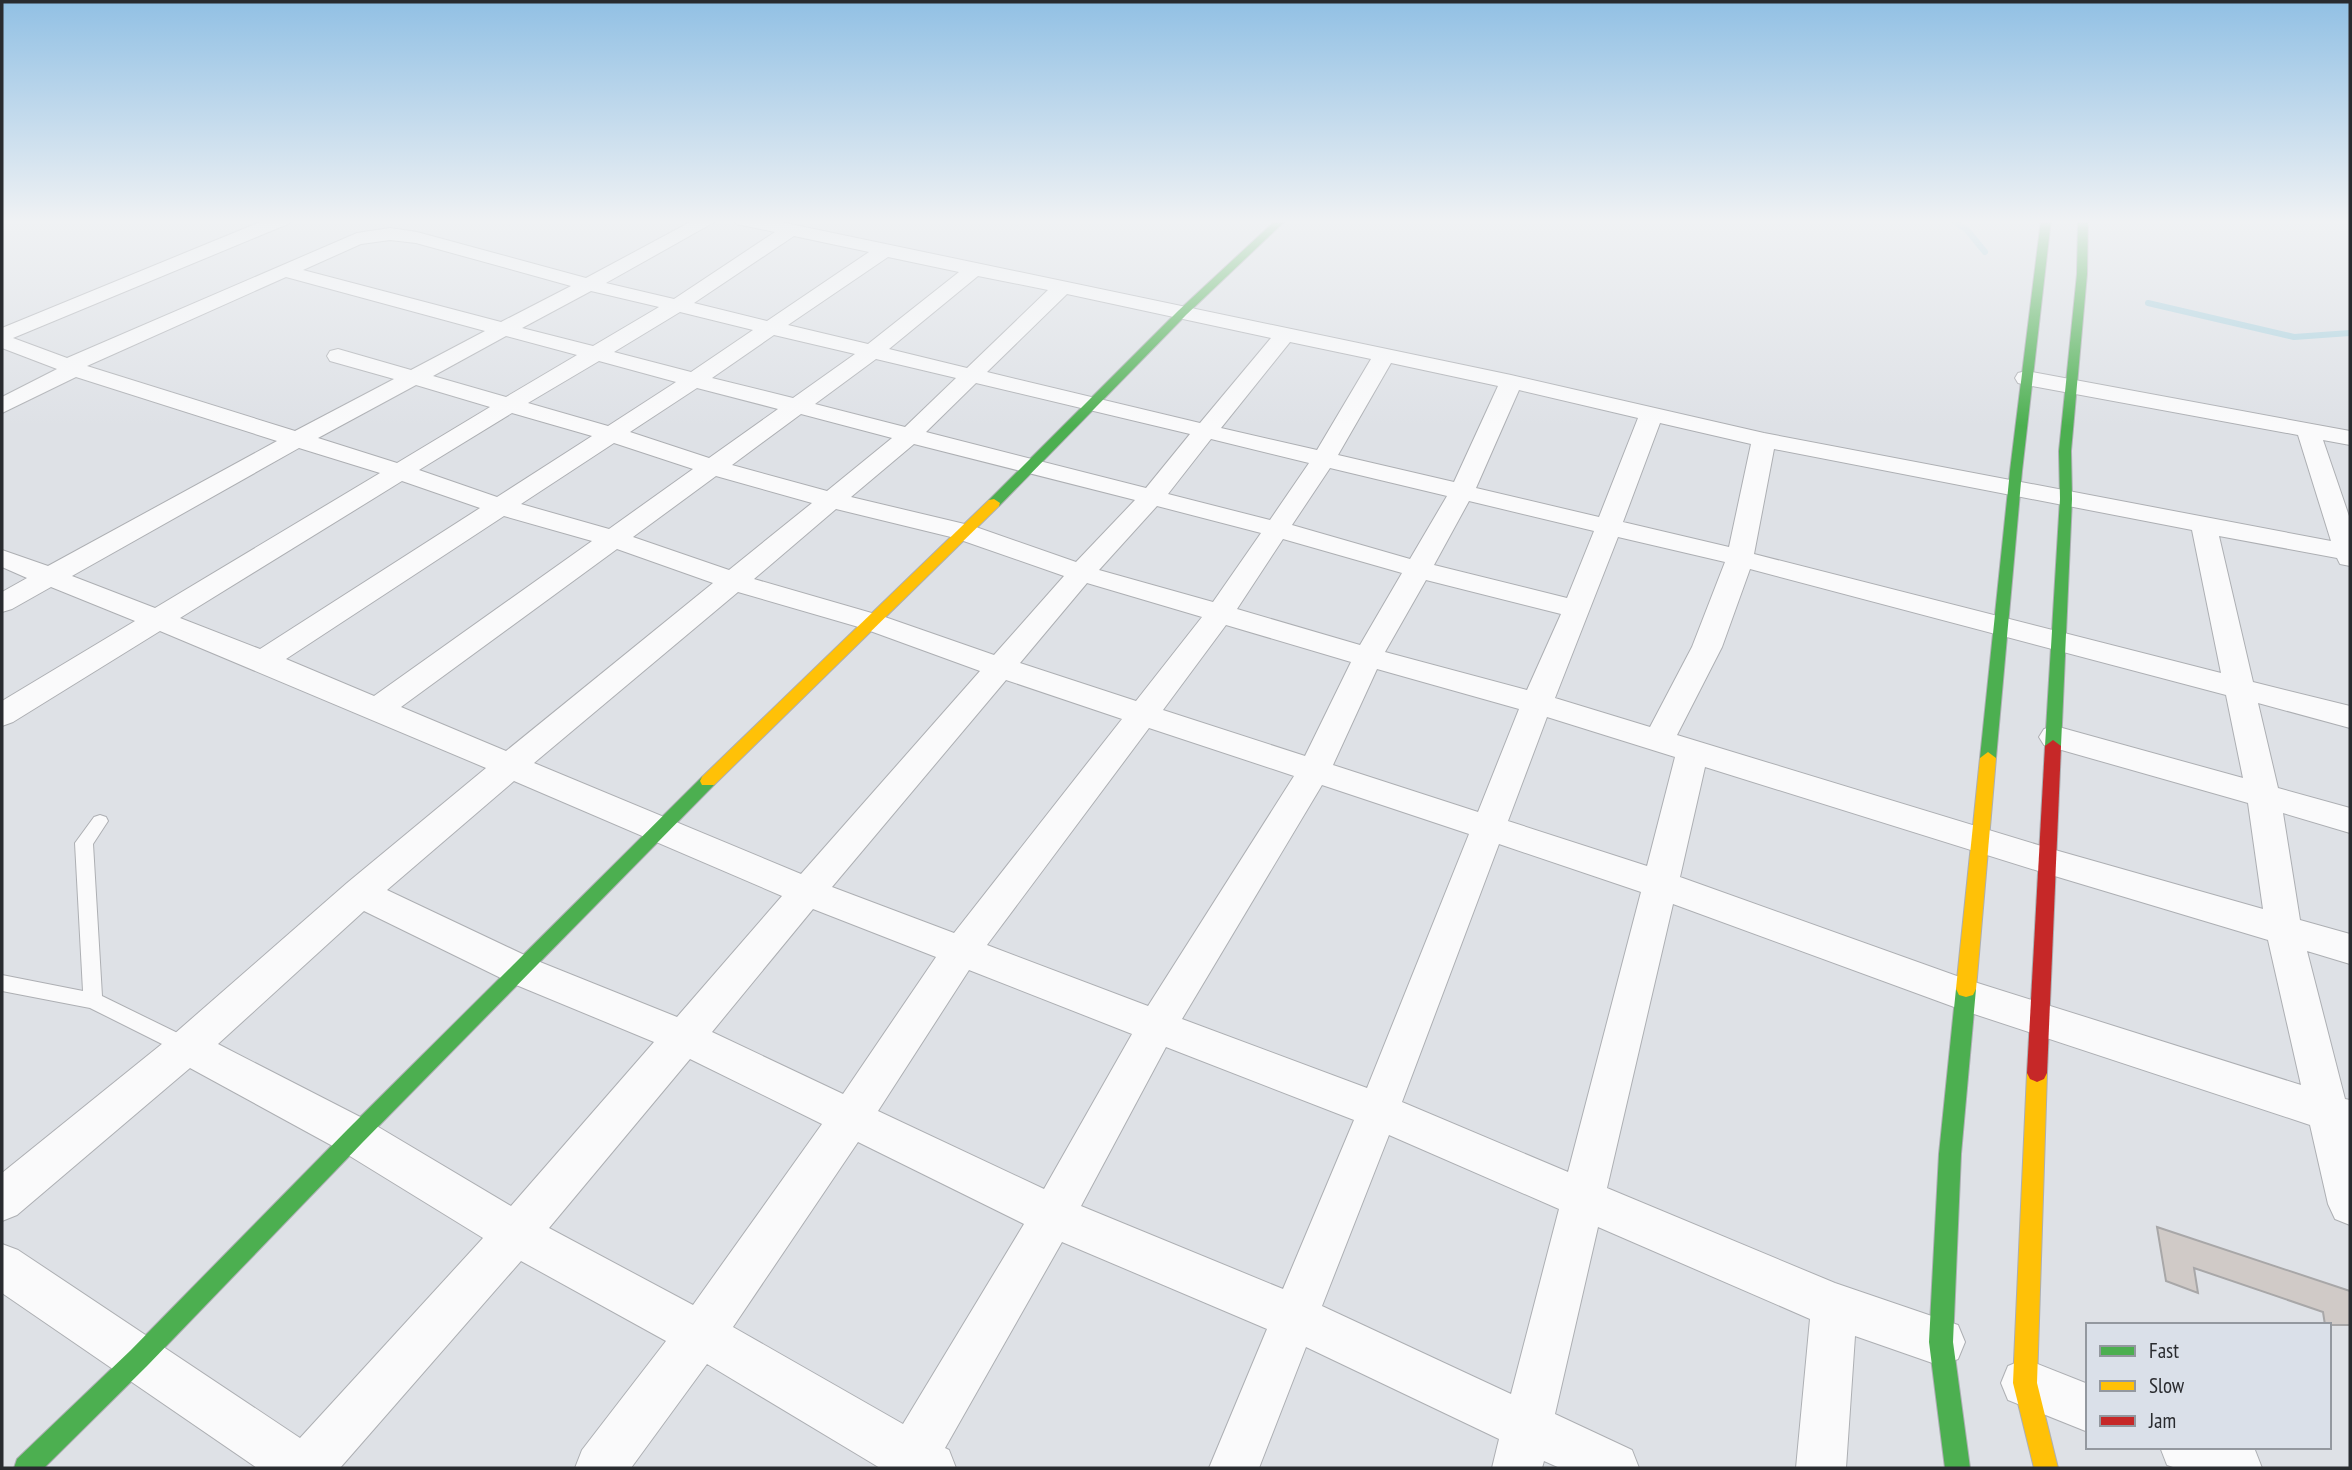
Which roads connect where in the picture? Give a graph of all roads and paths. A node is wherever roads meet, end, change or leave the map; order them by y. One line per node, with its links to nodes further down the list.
1 (1062, 288): 26 (street)
2 (115, 289): 18 (street)
3 (251, 289): 25 (street)
4 (352, 289): 17 (street)
5 (584, 289): 17 (street)
6 (606, 289): 14 (street)
7 (705, 289): 14 (street)
8 (828, 289): 16 (street)
9 (951, 289): 21 (street)
10 (1065, 289): 15 (street)
11 (1208, 289): 15 (main road)
12 (2037, 289): 27 (main road)
13 (2080, 289): 31 (main road)
14 (677, 306): 16 (street); 22 (street)
15 (1182, 313): 19 (street); 32 (main road)
16 (772, 327): 21 (street); 29 (street)
17 (505, 329): 22 (street); 28 (street)
18 (2, 335)
19 (1284, 335): 24 (street); 38 (street)
20 (2, 341): 25 (street)
21 (872, 352): 26 (street); 35 (street)
22 (595, 355): 29 (street); 34 (street)
23 (338, 356): 28 (street)
24 (1384, 356): 30 (street); 44 (street)
25 (71, 368): 33 (street); 42 (street)
26 (971, 375): 32 (street); 40 (street)
27 (2026, 378): 31 (street); 48 (main road)
28 (414, 379): 34 (street); 42 (street)
29 (694, 380): 35 (street); 39 (street)
30 (1511, 382): 36 (street); 49 (street)
31 (2068, 387): 37 (street); 51 (main road)
32 (1092, 405): 38 (street); 45 (main road)
33 (2, 406)
34 (507, 406): 39 (street); 47 (street)
35 (796, 406): 40 (street); 46 (street)
36 (1651, 415): 43 (street); 54 (street)
37 (2308, 430): 41 (street); 59 (street)
38 (1204, 431): 44 (street); 50 (street)
39 (611, 434): 46 (street); 53 (street)
40 (910, 435): 45 (street); 52 (street)
41 (2350, 438)
42 (296, 440): 47 (street); 64 (street)
43 (1763, 440): 48 (street); 61 (street)
44 (1325, 457): 49 (street); 56 (street)
45 (1032, 466): 50 (street); 57 (main road)
46 (714, 467): 52 (street); 58 (street)
47 (401, 472): 53 (street); 69 (street)
48 (2016, 489): 51 (street); 71 (main road)
49 (1462, 492): 54 (street); 62 (street)
50 (1151, 498): 56 (street); 63 (street)
51 (2066, 499): 55 (street); 72 (main road)
52 (831, 500): 57 (street); 65 (street)
53 (499, 506): 58 (street); 74 (street)
54 (1609, 526): 61 (street); 67 (street)
55 (2204, 526): 59 (street); 76 (street)
56 (1276, 529): 62 (street); 68 (street)
57 (964, 532): 63 (street); 70 (main road)
58 (613, 539): 65 (street); 78 (street)
59 (2349, 554)
60 (2, 558): 64 (street)
61 (1740, 558): 71 (street); 83 (street)
62 (1416, 569): 67 (street); 73 (street)
63 (1081, 573): 68 (street); 75 (street)
64 (50, 576): 66 (street); 69 (street)
65 (735, 582): 70 (street); 85 (street)
66 (2, 603)
67 (1577, 608): 77 (street)
68 (1220, 613): 73 (street); 79 (street)
69 (157, 619): 74 (street); 80 (street)
70 (872, 622): 75 (street); 90 (main road)
71 (2002, 625): 72 (street); 92 (main road)
72 (2058, 641): 76 (street); 82 (main road)
73 (1367, 657): 77 (street); 86 (street)
74 (263, 661): 78 (street)
75 (1002, 668): 79 (street); 95 (street)
76 (2240, 690): 81 (street); 87 (street)
77 (1537, 703): 83 (street); 91 (street)
78 (378, 709): 85 (street)
79 (1143, 714): 86 (street); 99 (street)
80 (2, 715)
81 (2350, 716)
82 (2055, 737): 87 (street); 93 (main road)
83 (1658, 741): 84 (street)
84 (1693, 751): 92 (street); 94 (street)
85 (511, 765): 90 (street); 96 (street)
86 (1315, 769): 91 (street); 105 (street)
87 (2263, 794): 88 (street); 97 (street)
88 (2350, 820)
89 (100, 821): 103 (lane)
90 (660, 828): 95 (street); 100 (main road)
91 (1489, 828): 94 (street); 108 (street)
92 (1979, 839): 93 (street); 102 (main road)
93 (2048, 861): 97 (street); 104 (main road)
94 (1662, 885): 102 (street); 112 (street)
95 (807, 891): 99 (street); 106 (street)
96 (360, 893): 100 (street); 107 (street)
97 (2284, 931): 98 (street); 110 (street)
98 (2350, 949)
99 (961, 951): 105 (street); 109 (street)
100 (522, 971): 106 (street); 111 (main road)
101 (2, 983): 103 (lane)
102 (1965, 995): 104 (street); 121 (main road)
103 (93, 1001): 107 (lane)
104 (2039, 1019): 110 (street); 123 (main road)
105 (1156, 1027): 108 (street); 115 (street)
106 (684, 1037): 109 (street); 116 (street)
107 (187, 1046): 111 (street); 113 (street)
108 (1378, 1111): 112 (street); 119 (street)
109 (852, 1116): 115 (street); 120 (street)
110 (2338, 1116): 114 (street)
111 (355, 1136): 116 (street); 122 (main road)
112 (1582, 1199): 118 (street); 125 (street)
113 (2, 1200)
114 (2350, 1204)
115 (1053, 1216): 119 (street); 127 (street)
116 (516, 1234): 120 (street); 130 (street)
117 (2, 1266): 122 (street)
118 (1834, 1306): 121 (street); 135 (street)
119 (1294, 1317): 125 (street); 132 (street)
120 (700, 1334): 127 (street); 131 (street)
121 (1941, 1342): 136 (main road)
122 (139, 1358): 128 (main road); 129 (street)
123 (2025, 1383): 124 (street); 137 (main road)
124 (2086, 1407)
125 (1527, 1427): 133 (street); 134 (street)
126 (2190, 1449): 138 (street)
127 (916, 1465)
128 (26, 1468)
129 (300, 1468)
130 (307, 1468)
131 (600, 1468)
132 (1234, 1468)
133 (1517, 1468)
134 (1614, 1468)
135 (1821, 1468)
136 (1957, 1468)
137 (2046, 1468)
138 (2237, 1468)

